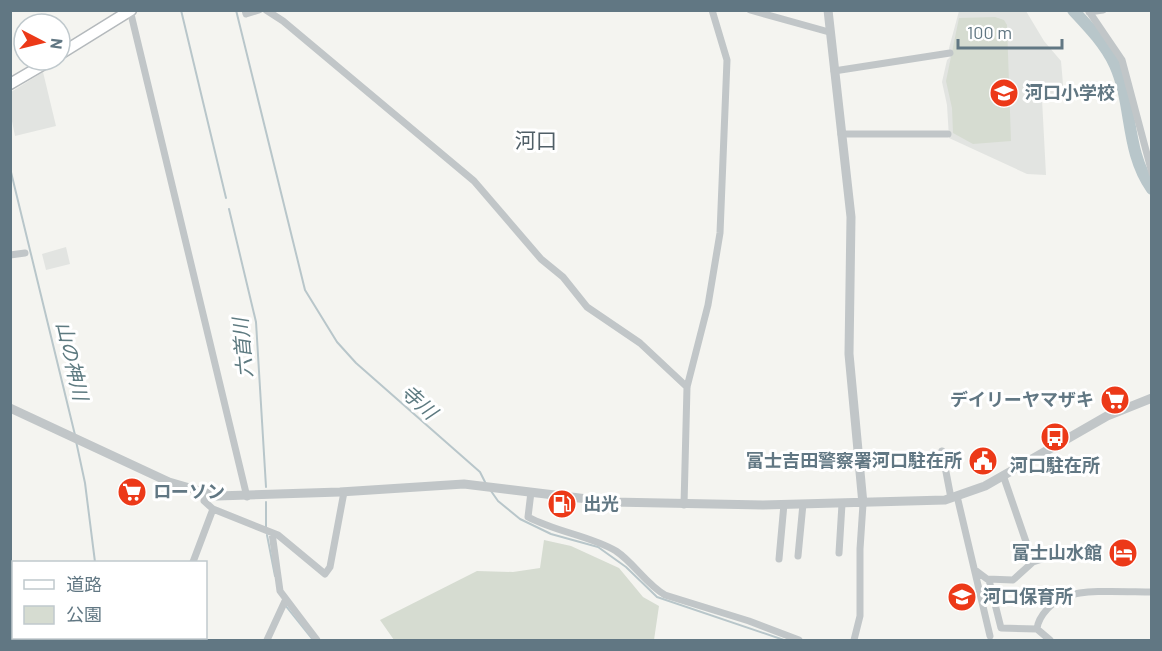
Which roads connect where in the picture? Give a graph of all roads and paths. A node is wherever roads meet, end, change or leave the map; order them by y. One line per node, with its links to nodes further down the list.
1 (245, 10): 2 (street)
2 (259, 10)
3 (266, 10): 21 (street)
4 (712, 10): 21 (street)
5 (750, 10): 10 (street)
6 (828, 10): 10 (street)
7 (1102, 10): 9 (street)
8 (131, 11): 11 (main road); 29 (street)
9 (1088, 11): 18 (street)
10 (829, 32): 13 (street)
11 (72, 47)
12 (950, 53): 13 (street)
13 (834, 71): 16 (street)
14 (30, 72): 15 (main road)
15 (10, 84)
16 (842, 134): 17 (street); 34 (street)
17 (948, 134)
18 (1152, 172)
19 (25, 253): 20 (street)
20 (10, 255)
21 (687, 387): 35 (street)
22 (1152, 398): 25 (street)
23 (10, 408): 28 (street)
24 (942, 451): 30 (street)
25 (1003, 475): 30 (street); 43 (street)
26 (344, 492): 27 (street); 29 (street); 37 (street)
27 (531, 492): 35 (street); 52 (street)
28 (206, 494): 29 (street); 36 (street)
29 (247, 497)
30 (954, 497): 34 (street); 44 (street)
31 (784, 504): 32 (street); 35 (street); 41 (street)
32 (803, 504): 33 (street); 40 (street)
33 (842, 504): 34 (street); 38 (street)
34 (863, 504): 53 (street)
35 (684, 505)
36 (213, 509): 37 (street); 42 (street)
37 (272, 533): 47 (street)
38 (839, 553)
39 (1061, 553): 43 (street)
40 (798, 556)
41 (779, 559)
42 (193, 561)
43 (1033, 562): 45 (street)
44 (975, 570): 45 (street); 49 (street)
45 (989, 580): 48 (street)
46 (1152, 592): 48 (street)
47 (285, 601): 50 (street); 51 (street)
48 (1037, 629): 54 (street)
49 (990, 636)
50 (267, 640)
51 (317, 640)
52 (799, 640)
53 (854, 640)
54 (1050, 640)

